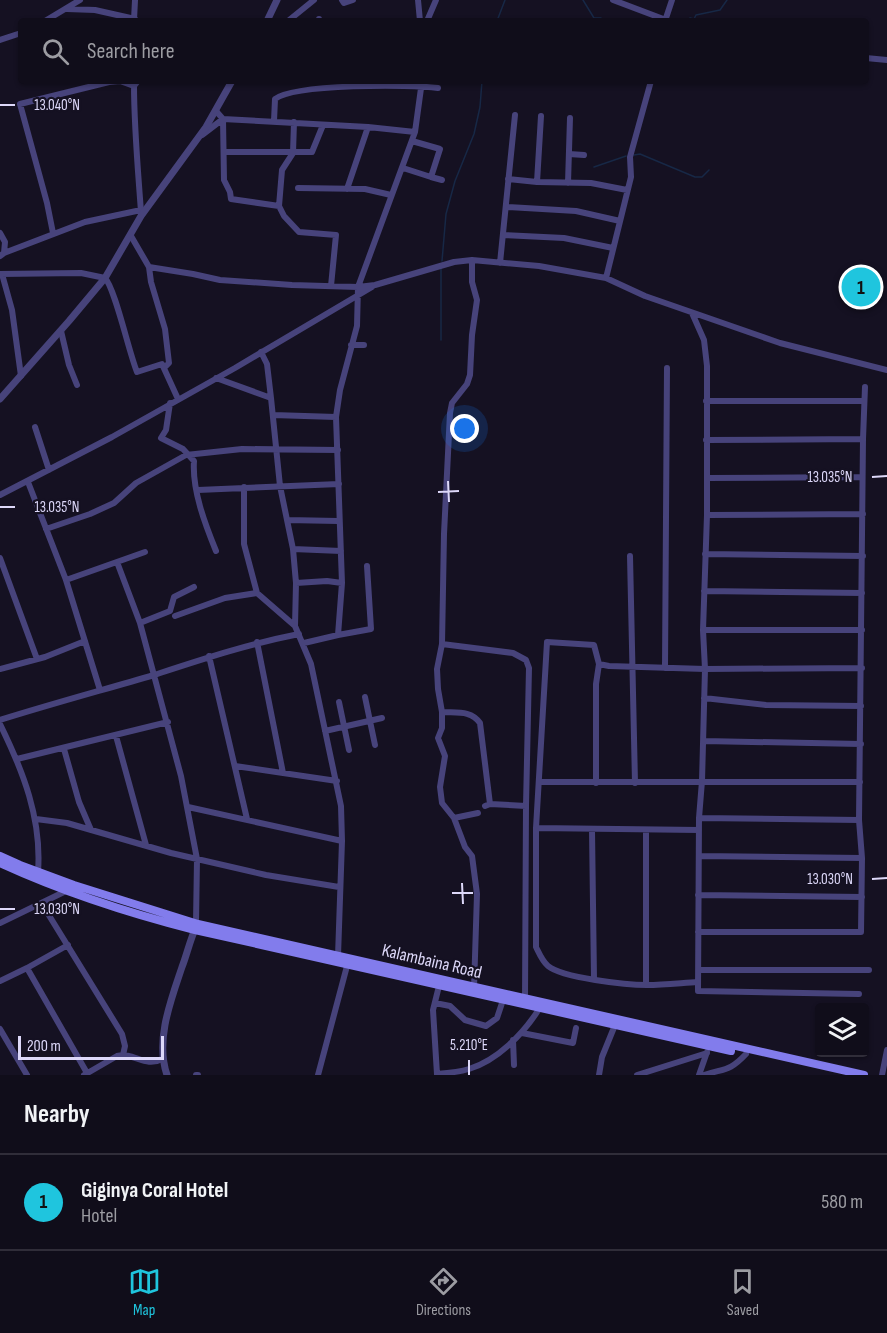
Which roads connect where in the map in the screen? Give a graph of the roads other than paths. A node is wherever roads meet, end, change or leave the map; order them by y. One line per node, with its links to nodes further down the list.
1 (80, 0): 11 (street)
2 (135, 0): 14 (street)
3 (277, 0): 15 (street)
4 (314, 0): 16 (street)
5 (342, 0): 6 (street)
6 (353, 0)
7 (418, 0): 17 (street)
8 (436, 0): 18 (street)
9 (613, 0): 19 (street)
10 (672, 0): 20 (street)
11 (67, 9): 12 (street); 13 (street)
12 (50, 18)
13 (126, 18)
14 (134, 18)
15 (268, 18)
16 (292, 18)
17 (420, 18)
18 (428, 18)
19 (658, 18)
20 (666, 18)
21 (18, 34): 22 (street)
22 (0, 40)
23 (869, 58): 24 (street)
24 (887, 60)
25 (97, 84): 68 (street)
26 (135, 84): 65 (street)
27 (230, 84): 37 (street)
28 (312, 84): 36 (street)
29 (320, 84): 35 (street)
30 (405, 84): 35 (street)
31 (422, 84): 46 (street)
32 (425, 84): 34 (street)
33 (650, 84): 61 (street)
34 (438, 88)
35 (320, 89): 36 (street)
36 (312, 90): 42 (street)
37 (216, 111): 41 (street); 47 (street)
38 (515, 115): 55 (street)
39 (542, 116): 57 (street)
40 (570, 118): 51 (street)
41 (223, 119): 42 (street); 47 (street); 49 (street)
42 (274, 121): 43 (street)
43 (294, 123): 44 (street); 50 (street)
44 (323, 125): 45 (street); 50 (street)
45 (368, 127): 46 (street); 60 (street)
46 (415, 132): 48 (street)
47 (196, 140): 65 (street)
48 (412, 141): 53 (street); 54 (street)
49 (224, 152): 50 (street); 63 (street)
50 (293, 153): 63 (street)
51 (569, 154): 52 (street); 58 (street)
52 (584, 155)
53 (403, 168): 54 (street); 62 (street)
54 (431, 177): 56 (street)
55 (508, 179): 57 (street); 64 (street)
56 (442, 180)
57 (537, 182): 58 (street)
58 (568, 183): 61 (street)
59 (298, 188): 60 (street)
60 (347, 189): 62 (street)
61 (627, 190): 66 (street)
62 (391, 195): 81 (street)
63 (279, 206): 80 (street)
64 (506, 207): 66 (street); 69 (street)
65 (141, 213): 68 (street); 70 (street)
66 (620, 221): 71 (street)
67 (0, 233): 72 (street)
68 (53, 233): 72 (street)
69 (503, 235): 71 (street); 74 (street)
70 (131, 236): 75 (street); 77 (street)
71 (614, 248): 78 (street)
72 (2, 254)
73 (472, 260): 74 (street); 79 (street); 150 (street)
74 (500, 263): 78 (street)
75 (149, 267): 80 (street); 88 (street)
76 (1, 274): 77 (street); 91 (street)
77 (105, 278): 84 (street); 88 (street)
78 (606, 279): 83 (street)
79 (375, 285): 81 (street); 82 (street)
80 (331, 286): 81 (street)
81 (358, 287): 82 (street)
82 (357, 296): 85 (street); 87 (street)
83 (692, 313): 90 (street); 98 (street)
84 (61, 331): 91 (street); 93 (street)
85 (351, 345): 86 (street); 102 (street)
86 (364, 345)
87 (261, 352): 92 (street); 95 (street)
88 (164, 368): 97 (street)
89 (667, 368): 155 (street)
90 (887, 370)
91 (21, 376): 96 (street)
92 (216, 378): 95 (street); 97 (street)
93 (77, 385)
94 (865, 387): 99 (street)
95 (271, 398): 101 (street)
96 (0, 399)
97 (178, 399): 100 (street)
98 (706, 401): 99 (street); 105 (street)
99 (864, 401): 104 (street)
100 (170, 403): 108 (street); 109 (street)
101 (273, 415): 102 (street); 106 (street)
102 (336, 417): 107 (street)
103 (35, 427): 109 (street)
104 (863, 439): 105 (street); 110 (street)
105 (706, 440): 111 (street)
106 (276, 450): 107 (street); 108 (street); 114 (street)
107 (338, 450): 113 (street)
108 (188, 455): 116 (street); 122 (street)
109 (49, 470): 112 (street)
110 (862, 477): 111 (street); 118 (street)
111 (707, 478): 119 (street)
112 (28, 482): 117 (street); 122 (street)
113 (339, 484): 114 (street); 121 (street)
114 (280, 486): 115 (street); 120 (street)
115 (244, 487): 116 (street); 138 (street)
116 (198, 490): 124 (street)
117 (0, 495)
118 (863, 514): 119 (street); 129 (street)
119 (707, 515): 127 (street)
120 (287, 520): 121 (street); 123 (street)
121 (338, 521): 125 (street)
122 (46, 529): 133 (street)
123 (293, 549): 125 (street); 134 (street)
124 (216, 551)
125 (341, 551): 135 (street)
126 (146, 552): 131 (street)
127 (705, 554): 129 (street); 137 (street)
128 (630, 556): 154 (street)
129 (863, 556): 139 (street)
130 (0, 558): 152 (street)
131 (117, 562): 133 (street); 141 (street)
132 (366, 566): 146 (street)
133 (66, 580): 147 (street)
134 (296, 583): 135 (street); 142 (street)
135 (342, 583): 146 (street)
136 (194, 587): 141 (street)
137 (704, 591): 139 (street); 143 (street)
138 (257, 593): 140 (street); 142 (street)
139 (862, 593): 144 (street)
140 (175, 616)
141 (140, 624): 159 (street)
142 (295, 626): 145 (street)
143 (704, 630): 144 (street); 158 (street)
144 (862, 630): 156 (street)
145 (300, 634): 148 (street); 149 (street)
146 (338, 635): 149 (street)
147 (85, 641): 152 (street); 160 (street)
148 (257, 642): 151 (street); 180 (street)
149 (304, 643): 171 (street)
150 (442, 644): 165 (street); 187 (street)
151 (209, 656): 159 (street); 179 (street)
152 (37, 659): 157 (street)
153 (599, 664): 154 (street); 183 (street); 185 (street)
154 (632, 667): 155 (street); 186 (street)
155 (664, 668): 158 (street)
156 (862, 668): 158 (street); 164 (street)
157 (0, 669)
158 (705, 669): 162 (street)
159 (155, 674): 160 (street); 169 (street)
160 (100, 690): 168 (street)
161 (365, 697): 167 (street)
162 (704, 698): 164 (street); 173 (street)
163 (339, 702): 170 (street)
164 (861, 706): 174 (street)
165 (442, 712): 187 (street); 190 (street)
166 (382, 718): 167 (street)
167 (370, 721): 170 (street); 175 (street)
168 (0, 722): 178 (street)
169 (168, 722): 172 (street); 188 (street)
170 (344, 726): 171 (street); 177 (street)
171 (325, 731): 181 (street)
172 (116, 736): 176 (street); 201 (street)
173 (704, 741): 174 (street); 182 (street)
174 (861, 744): 184 (street)
175 (375, 745)
176 (64, 749): 178 (street); 196 (street)
177 (349, 750)
178 (17, 759): 192 (street)
179 (235, 766): 180 (street); 193 (street)
180 (283, 773): 181 (street)
181 (337, 781): 200 (street)
182 (702, 781): 184 (street); 186 (street); 191 (street)
183 (539, 782): 185 (street); 195 (street)
184 (860, 782): 194 (street)
185 (596, 783): 186 (street)
186 (635, 783)
187 (526, 806): 230 (street)
188 (188, 807): 193 (street); 205 (street)
189 (478, 813): 190 (street)
190 (454, 818): 227 (street)
191 (699, 818): 194 (street); 198 (street)
192 (36, 819): 196 (street); 207 (street)
193 (247, 819): 200 (street)
194 (859, 820): 204 (street)
195 (536, 828): 197 (street); 222 (street)
196 (91, 830): 201 (street)
197 (592, 830): 199 (street); 222 (street)
198 (699, 830): 199 (street); 203 (street)
199 (646, 831): 225 (street)
200 (342, 841): 208 (street)
201 (146, 845): 205 (street)
202 (0, 856): 207 (main road, Kalambaina Road)
203 (699, 856): 204 (street); 210 (street)
204 (862, 858): 211 (street)
205 (197, 859): 208 (street); 214 (street)
206 (0, 863): 209 (main road, Kalambaina Road)
207 (38, 872): 214 (main road, Kalambaina Road)
208 (339, 887): 217 (street)
209 (66, 891): 212 (street); 214 (main road, Kalambaina Road)
210 (698, 895): 211 (street); 215 (street)
211 (862, 897): 215 (street)
212 (42, 904): 213 (street); 216 (street)
213 (0, 923)
214 (196, 926): 217 (main road, Kalambaina Road); 218 (main road, Kalambaina Road); 242 (street)
215 (698, 932): 220 (street)
216 (68, 945): 219 (street); 241 (street)
217 (338, 956): 227 (main road, Kalambaina Road)
218 (347, 966): 226 (main road, Kalambaina Road); 247 (street)
219 (27, 968): 223 (street); 244 (street)
220 (699, 970): 221 (street); 224 (street)
221 (869, 970)
222 (594, 979): 225 (street)
223 (0, 981)
224 (698, 982): 225 (street); 228 (street)
225 (646, 985)
226 (439, 986): 229 (main road, Kalambaina Road); 231 (street)
227 (474, 988): 230 (main road, Kalambaina Road)
228 (859, 994)
229 (503, 1000): 231 (street); 232 (main road, Kalambaina Road)
230 (525, 1000): 253 (main road, Kalambaina Road)
231 (435, 1003): 237 (street)
232 (539, 1009): 233 (main road, Kalambaina Road); 236 (street)
233 (615, 1025): 238 (main road, Kalambaina Road); 248 (street)
234 (576, 1028): 236 (street)
235 (0, 1029): 245 (street)
236 (522, 1033): 237 (street)
237 (513, 1040): 243 (street)
238 (708, 1050): 240 (main road, Kalambaina Road); 249 (street); 250 (street)
239 (887, 1050): 254 (street)
240 (746, 1054): 251 (street); 252 (main road, Kalambaina Road)
241 (123, 1055): 242 (street); 244 (street)
242 (162, 1059): 246 (street)
243 (514, 1065)
244 (86, 1074)
245 (27, 1075)
246 (167, 1075)
247 (318, 1075)
248 (599, 1075)
249 (637, 1075)
250 (699, 1075)
251 (704, 1075)
252 (843, 1075)
253 (864, 1075)
254 (882, 1075)

